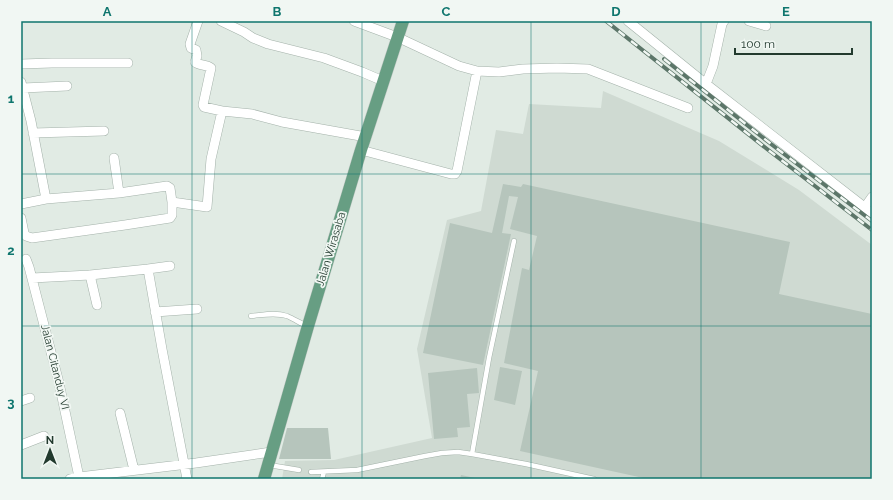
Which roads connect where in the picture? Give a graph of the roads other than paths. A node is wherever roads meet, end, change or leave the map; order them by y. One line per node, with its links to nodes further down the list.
1 (198, 21): 18 (street)
2 (221, 21): 13 (street)
3 (354, 21): 9 (street)
4 (403, 21): 9 (main road, Jalan Wirasaba)
5 (628, 21): 14 (street)
6 (724, 21): 14 (street)
7 (749, 21): 8 (street)
8 (766, 26)
9 (397, 37): 12 (street); 13 (main road, Jalan Wirasaba)
10 (128, 63): 11 (street)
11 (21, 64)
12 (477, 71): 17 (street); 22 (street)
13 (383, 81): 21 (main road, Jalan Wirasaba)
14 (706, 84): 29 (street)
15 (22, 85): 16 (street); 20 (street)
16 (67, 86)
17 (688, 108)
18 (222, 111): 21 (street); 27 (street)
19 (104, 131): 20 (street)
20 (34, 133): 26 (street)
21 (366, 137): 22 (main road, Jalan Wirasaba)
22 (361, 150): 41 (main road, Jalan Wirasaba)
23 (114, 158): 24 (street)
24 (119, 192): 26 (street); 27 (street)
25 (872, 197): 29 (street)
26 (46, 199): 28 (street)
27 (172, 202): 30 (street)
28 (21, 204)
29 (868, 210)
30 (21, 218)
31 (514, 241): 48 (lane)
32 (26, 259): 36 (street, Jalan Citanduy VI)
33 (170, 266): 34 (street)
34 (148, 269): 35 (street); 39 (street)
35 (90, 275): 36 (street); 37 (street)
36 (32, 278): 55 (street, Jalan Citanduy VI)
37 (97, 305)
38 (197, 309): 39 (street)
39 (155, 312): 49 (street)
40 (252, 316): 41 (lane)
41 (308, 326): 47 (main road, Jalan Wirasaba)
42 (30, 398): 43 (street)
43 (21, 401)
44 (120, 413): 51 (street)
45 (44, 436): 46 (street)
46 (21, 444)
47 (271, 452): 49 (street); 50 (main road, Jalan Wirasaba)
48 (472, 454): 54 (lane); 59 (lane)
49 (185, 464): 51 (street); 56 (street)
50 (267, 465): 52 (lane); 57 (main road, Jalan Wirasaba)
51 (134, 470): 55 (street)
52 (299, 470)
53 (311, 472): 54 (lane)
54 (324, 472): 58 (lane)
55 (75, 478)
56 (187, 479)
57 (264, 479)
58 (322, 479)
59 (594, 479)

